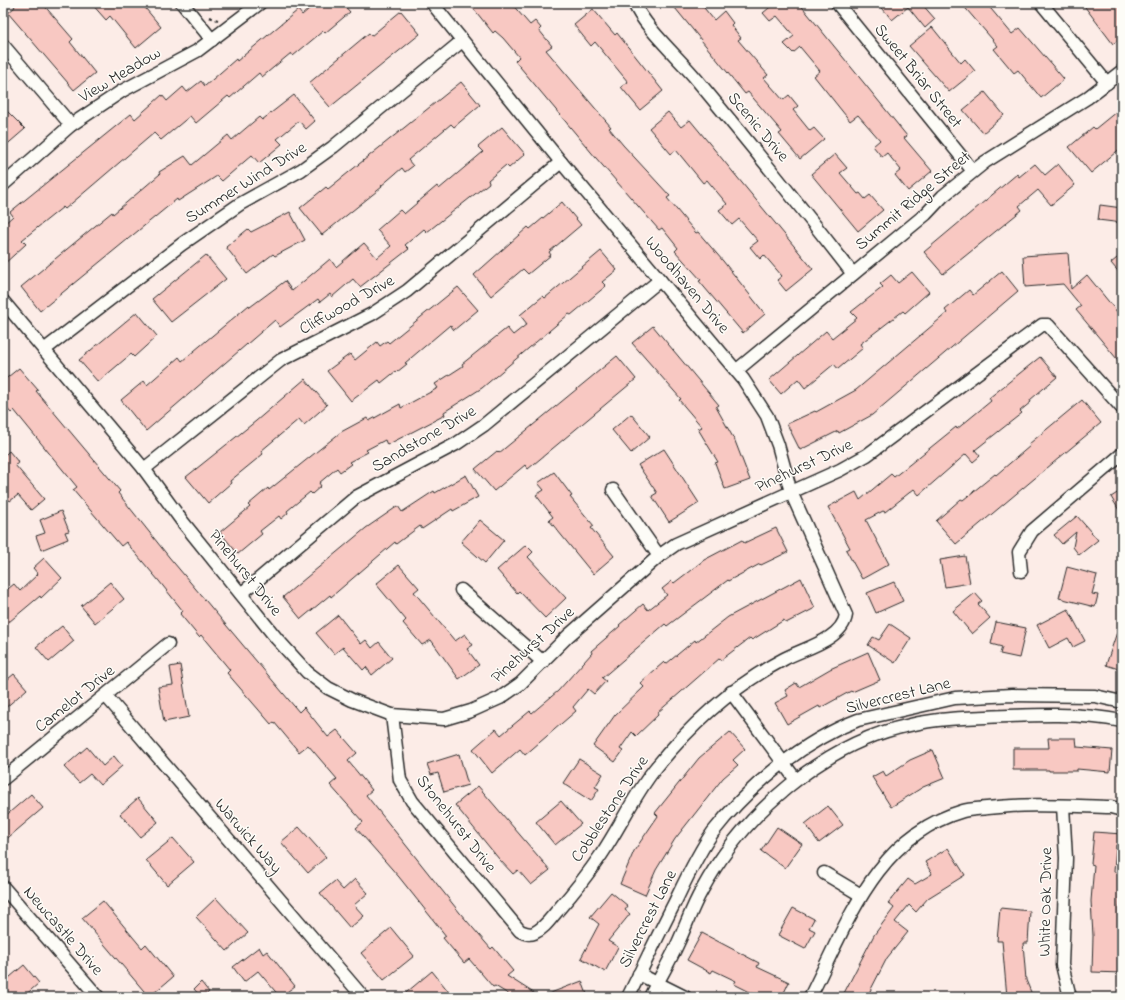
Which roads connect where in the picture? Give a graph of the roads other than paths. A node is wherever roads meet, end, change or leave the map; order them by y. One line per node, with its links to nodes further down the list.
1 (182, 3): 7 (street)
2 (260, 3): 7 (street, View Meadow)
3 (432, 3): 8 (street, Woodhaven Drive)
4 (634, 3): 16 (street, Scenic Drive)
5 (837, 3): 14 (street, Sweet Briar Street)
6 (1040, 3): 11 (street)
7 (212, 40): 12 (street, View Meadow)
8 (462, 41): 13 (street, Woodhaven Drive); 19 (street, Summer Wind Drive)
9 (3, 45): 12 (street)
10 (1122, 71): 11 (street, Summit Ridge Street)
11 (1107, 83): 14 (street, Summit Ridge Street)
12 (71, 125): 15 (street, View Meadow)
13 (561, 162): 17 (street, Woodhaven Drive); 23 (street, Cliffwood Drive)
14 (973, 171): 16 (street, Summit Ridge Street)
15 (3, 185)
16 (853, 274): 20 (street, Summit Ridge Street)
17 (660, 280): 20 (street, Woodhaven Drive); 29 (street, Sandstone Drive)
18 (3, 301): 19 (street, Pinehurst Drive)
19 (44, 350): 23 (street, Pinehurst Drive)
20 (737, 370): 25 (street, Woodhaven Drive)
21 (1122, 408): 25 (street, Pinehurst Drive)
22 (1122, 454): 27 (street)
23 (144, 469): 29 (street, Pinehurst Drive)
24 (613, 490): 26 (street)
25 (791, 492): 26 (street, Pinehurst Drive); 30 (street, Woodhaven Drive)
26 (659, 556): 32 (street, Pinehurst Drive)
27 (1021, 571)
28 (461, 590): 32 (street)
29 (241, 594): 36 (street, Pinehurst Drive)
30 (842, 628): 33 (street, Cobblestone Drive)
31 (168, 644): 34 (street, Camelot Drive)
32 (543, 662): 36 (street, Pinehurst Drive)
33 (731, 692): 38 (street); 46 (street, Cobblestone Drive)
34 (106, 696): 39 (street, Camelot Drive); 50 (street, Warwick Way)
35 (1122, 702): 38 (street, Silvercrest Lane)
36 (392, 714): 46 (street, Stonehurst Drive)
37 (1122, 721): 40 (street, Silvercrest Lane)
38 (784, 763): 40 (street); 47 (street, Silvercrest Lane)
39 (3, 779)
40 (796, 780): 48 (street, Silvercrest Lane)
41 (1063, 806): 42 (street); 45 (street); 55 (street, White Oak Drive)
42 (1122, 810)
43 (824, 873): 45 (street)
44 (3, 888): 49 (street, Newcastle Drive)
45 (861, 896): 54 (street)
46 (530, 934)
47 (639, 974): 48 (street); 51 (street, Silvercrest Lane)
48 (657, 983): 52 (street, Silvercrest Lane); 53 (street)
49 (97, 997)
50 (363, 997)
51 (628, 997)
52 (650, 997)
53 (685, 997)
54 (810, 997)
55 (1070, 997)

